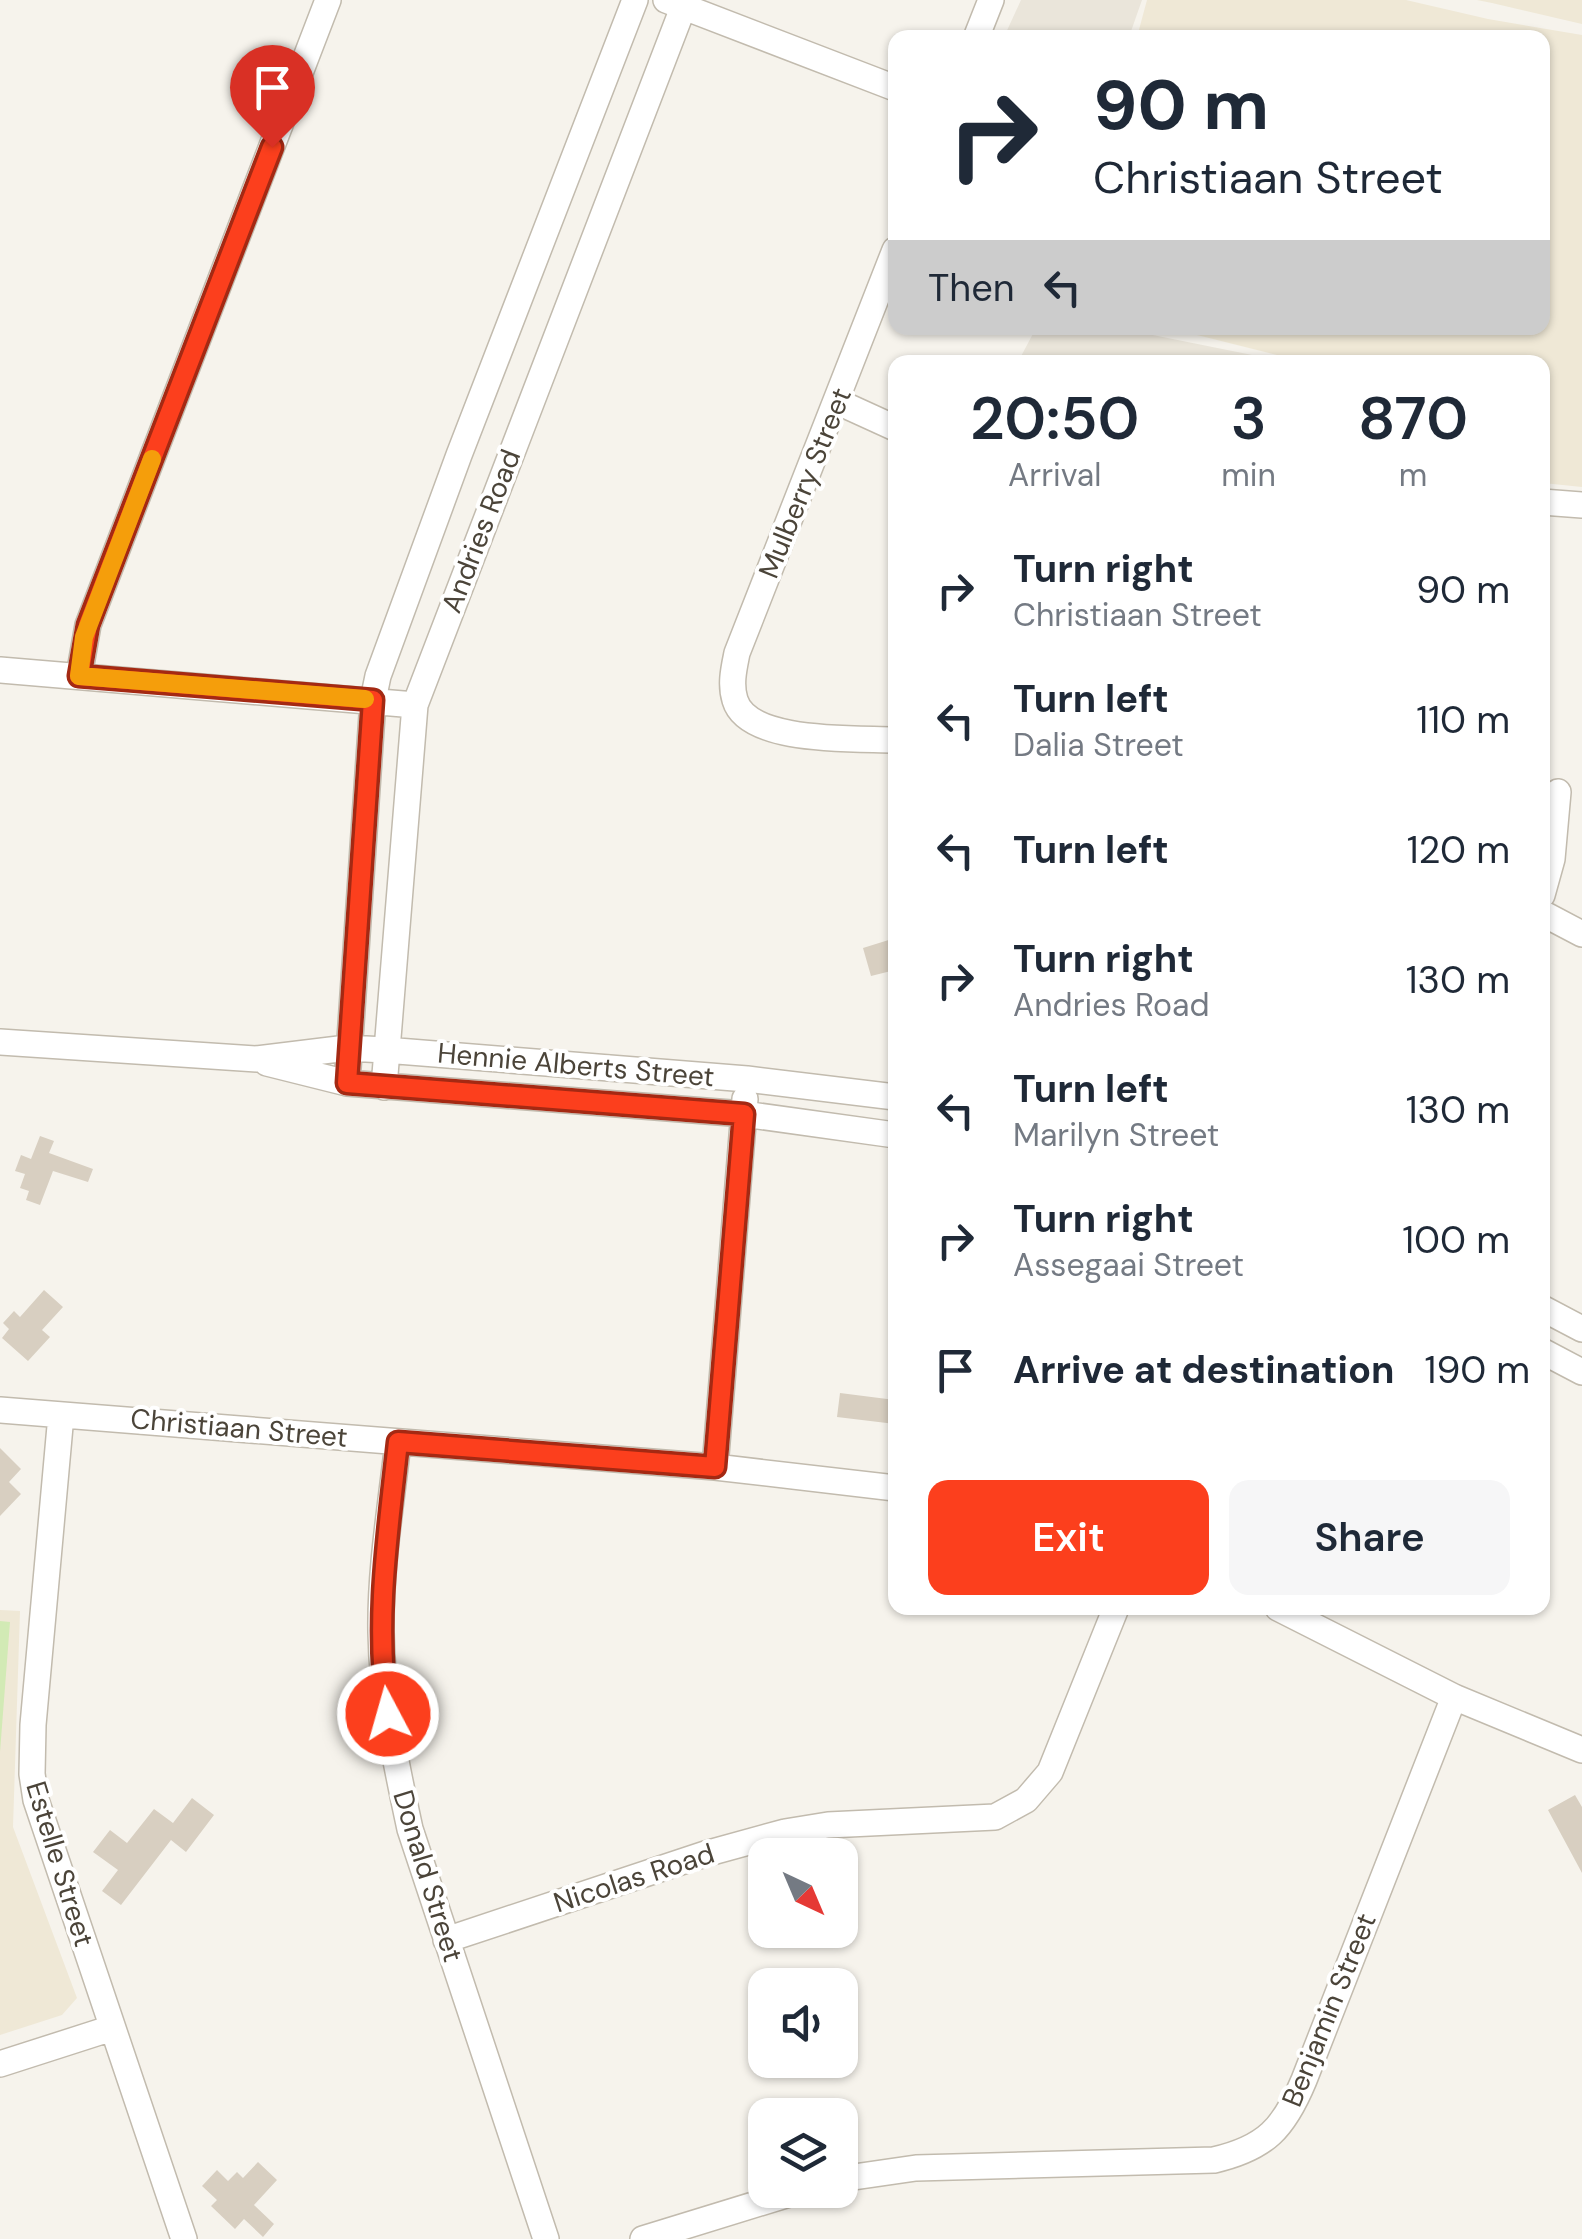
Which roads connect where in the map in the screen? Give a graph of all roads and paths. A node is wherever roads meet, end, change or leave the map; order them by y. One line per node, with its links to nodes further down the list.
1 (328, 0): 13 (street)
2 (635, 0): 14 (street, Andries Road)
3 (991, 0): 5 (street)
4 (678, 2): 6 (street); 15 (street, Andries Road)
5 (979, 30)
6 (888, 85)
7 (888, 269): 8 (street, Mulberry Street)
8 (838, 402): 9 (street); 16 (street, Mulberry Street)
9 (888, 425)
10 (1550, 503): 11 (street)
11 (1582, 505)
12 (0, 670): 13 (street)
13 (79, 676): 14 (street)
14 (373, 700): 15 (street); 22 (street, Andries Road)
15 (415, 706): 23 (street, Andries Road)
16 (888, 740)
17 (1561, 791): 18 (street)
18 (1550, 866)
19 (1550, 917): 20 (street)
20 (1582, 934)
21 (0, 1042): 24 (street, Hennie Alberts Street)
22 (347, 1048): 23 (street, Hennie Alberts Street); 24 (street, Hennie Alberts Street); 26 (street, Andries Road)
23 (386, 1050): 25 (street, Hennie Alberts Street); 27 (street, Andries Road)
24 (257, 1059): 26 (street, Hennie Alberts Street)
25 (747, 1079): 28 (street, Hennie Alberts Street); 29 (street)
26 (347, 1083): 27 (street, Hennie Alberts Street)
27 (384, 1087): 29 (street, Hennie Alberts Street)
28 (888, 1096)
29 (744, 1114): 30 (street, Hennie Alberts Street); 38 (street)
30 (888, 1134)
31 (1550, 1312): 32 (street)
32 (1582, 1329)
33 (1550, 1355): 34 (street)
34 (1582, 1372)
35 (0, 1410): 36 (street, Christiaan Street)
36 (62, 1415): 37 (street, Christiaan Street); 45 (street, Estelle Street)
37 (398, 1442): 38 (street, Christiaan Street); 44 (street, Donald Street)
38 (715, 1467): 39 (street, Christiaan Street)
39 (888, 1487)
40 (1113, 1615): 44 (street, Nicolas Road)
41 (1292, 1615): 42 (street)
42 (1454, 1696): 43 (street); 47 (street, Benjamin Street)
43 (1582, 1750)
44 (446, 1940): 50 (street, Donald Street)
45 (112, 2028): 46 (street); 49 (street, Estelle Street)
46 (0, 2064)
47 (858, 2176)
48 (748, 2207): 51 (street)
49 (184, 2239)
50 (546, 2239)
51 (643, 2239)

